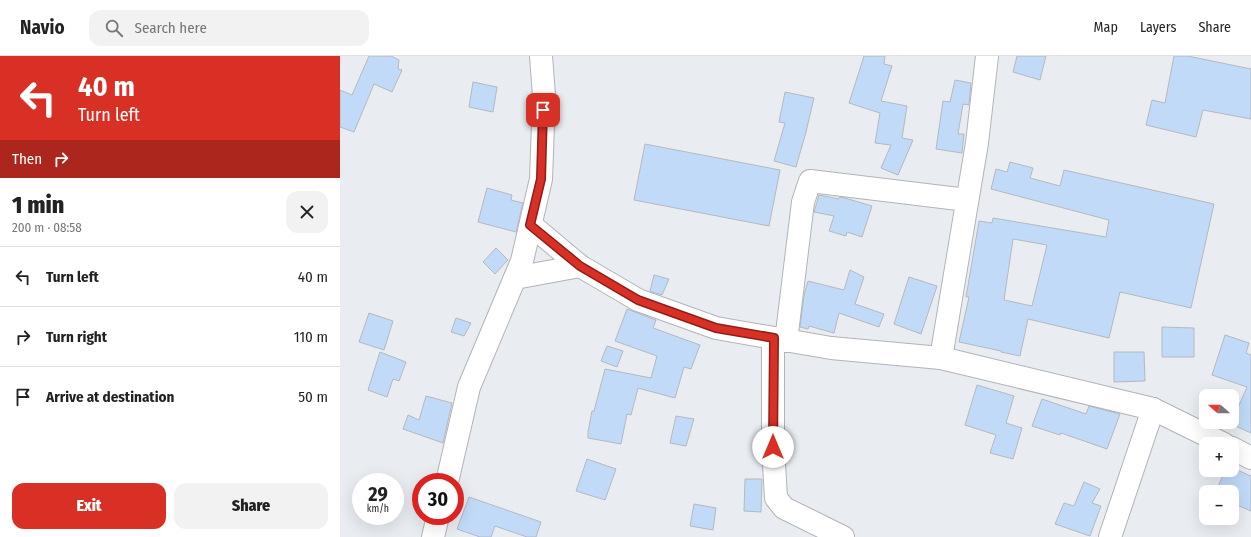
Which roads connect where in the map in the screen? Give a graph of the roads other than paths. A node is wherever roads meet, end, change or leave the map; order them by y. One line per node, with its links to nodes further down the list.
1 (541, 56): 4 (street)
2 (987, 56): 3 (street)
3 (967, 200): 7 (street); 8 (street)
4 (530, 225): 5 (street); 6 (street)
5 (580, 266): 6 (street); 7 (street)
6 (515, 278): 13 (street)
7 (780, 340): 8 (street); 16 (street)
8 (941, 358): 9 (street)
9 (1153, 409): 10 (street); 17 (street)
10 (1210, 437)
11 (1239, 452): 12 (street)
12 (1251, 458)
13 (448, 473)
14 (436, 525): 15 (street)
15 (434, 537)
16 (843, 537)
17 (1110, 537)

